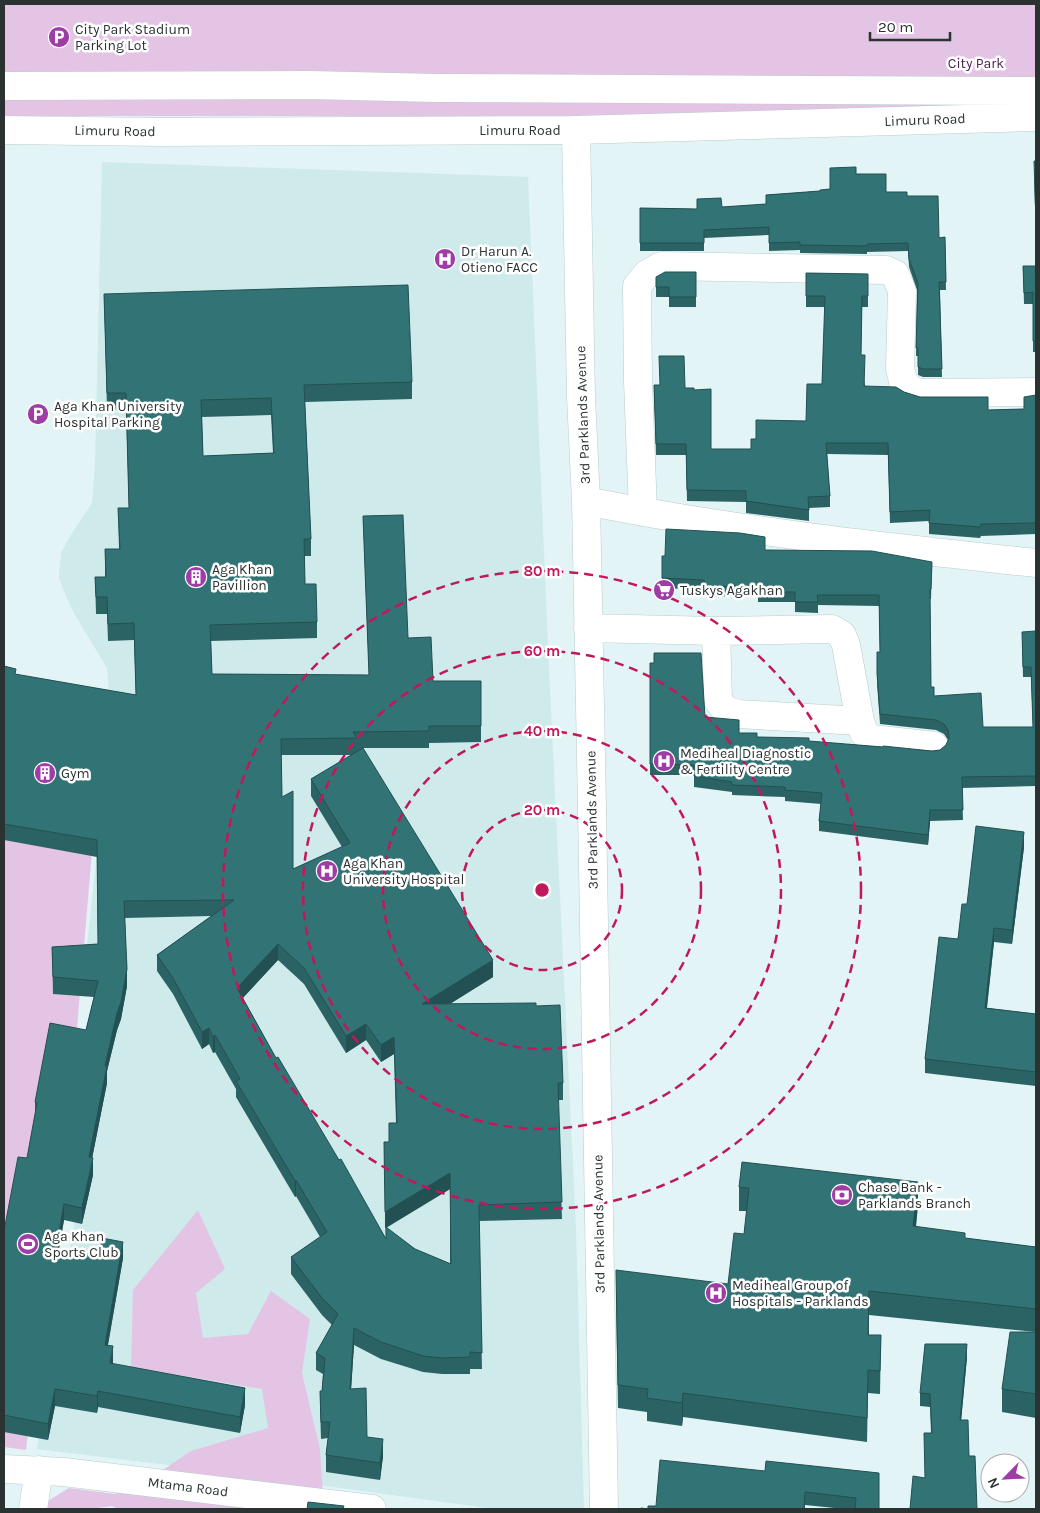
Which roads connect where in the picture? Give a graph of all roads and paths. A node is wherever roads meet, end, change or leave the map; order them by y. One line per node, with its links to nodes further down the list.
1 (4, 86): 2 (street, Limuru Road)
2 (579, 89): 3 (street, Limuru Road); 6 (street, 3rd Parklands Avenue)
3 (1036, 91)
4 (1036, 117): 6 (street, Limuru Road)
5 (4, 130): 6 (street, Limuru Road)
6 (576, 130): 8 (street, 3rd Parklands Avenue)
7 (1036, 392): 9 (street)
8 (586, 501): 9 (street); 11 (street, 3rd Parklands Avenue)
9 (643, 512): 10 (street)
10 (1036, 563)
11 (588, 628): 12 (street); 19 (street, 3rd Parklands Avenue)
12 (716, 631): 13 (street); 13 (street)
13 (860, 721): 14 (street)
14 (934, 746)
15 (4, 1469): 16 (street, Mtama Road)
16 (39, 1470): 17 (street); 18 (street, Mtama Road)
17 (33, 1509)
18 (372, 1509)
19 (604, 1509)

